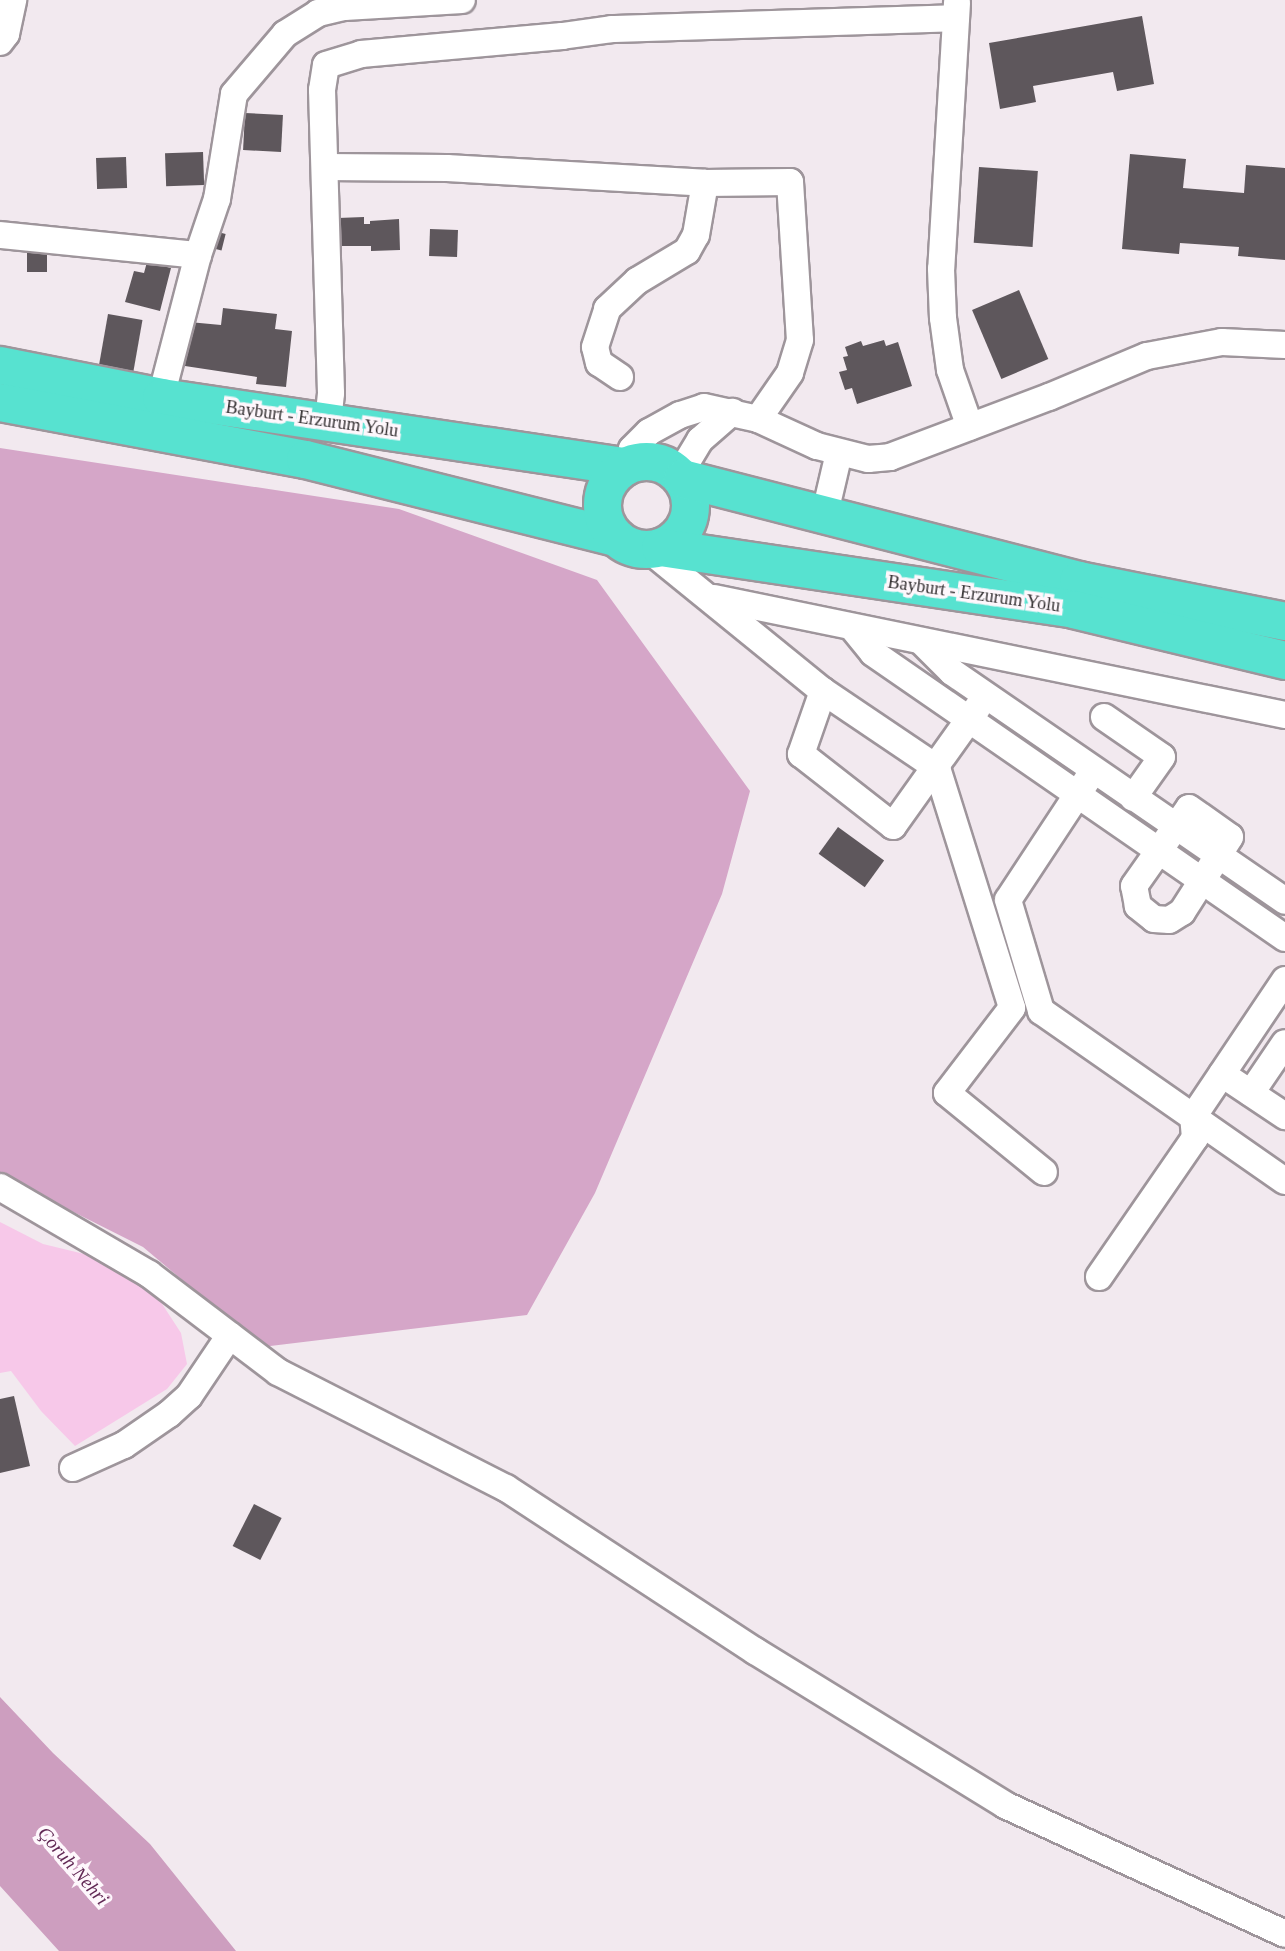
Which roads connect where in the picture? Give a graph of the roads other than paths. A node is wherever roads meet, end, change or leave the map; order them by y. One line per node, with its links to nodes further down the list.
1 (13, 0): 5 (street)
2 (462, 0): 9 (street)
3 (957, 9): 4 (street); 18 (street)
4 (909, 10): 6 (street)
5 (0, 42)
6 (325, 167): 7 (street); 17 (street)
7 (705, 183): 12 (street); 16 (street)
8 (0, 236): 9 (street)
9 (198, 256): 13 (street)
10 (1285, 345): 18 (street)
11 (0, 365): 13 (highway, Bayburt - Erzurum Yolu)
12 (620, 377)
13 (161, 397): 17 (highway, Bayburt - Erzurum Yolu)
14 (0, 402): 23 (highway, Bayburt - Erzurum Yolu)
15 (732, 412): 16 (street); 20 (street); 21 (street)
16 (758, 419): 19 (street)
17 (328, 422): 20 (highway, Bayburt - Erzurum Yolu)
18 (970, 427): 19 (street)
19 (839, 453): 22 (street)
20 (626, 466): 21 (highway, Bayburt - Erzurum Yolu); 23 (highway)
21 (680, 477): 22 (highway, Bayburt - Erzurum Yolu); 23 (highway)
22 (824, 517): 25 (highway, Bayburt - Erzurum Yolu)
23 (641, 544): 24 (street); 28 (highway, Bayburt - Erzurum Yolu)
24 (708, 597): 26 (street); 29 (street)
25 (1285, 621)
26 (852, 627): 27 (street); 33 (street)
27 (921, 641): 30 (street); 31 (street)
28 (1285, 660)
29 (823, 691): 34 (street); 34 (street)
30 (986, 696): 33 (street); 35 (street)
31 (1285, 715)
32 (1104, 717): 37 (street)
33 (970, 720): 34 (street); 36 (street)
34 (937, 768): 50 (street)
35 (1093, 771): 36 (street); 37 (street)
36 (1076, 794): 39 (street); 48 (street)
37 (1133, 798): 38 (street)
38 (1176, 827): 39 (street); 40 (street)
39 (1159, 851): 41 (street); 41 (street)
40 (1219, 856): 41 (street); 42 (street)
41 (1203, 882): 43 (street)
42 (1285, 901)
43 (1285, 938)
44 (1285, 980): 46 (street)
45 (1285, 1043): 47 (street)
46 (1222, 1074): 47 (street); 48 (street)
47 (1251, 1093): 49 (street)
48 (1193, 1116): 51 (street); 53 (street)
49 (1285, 1116)
50 (1044, 1172)
51 (1285, 1181)
52 (0, 1187): 54 (street)
53 (1099, 1277)
54 (230, 1335): 55 (street); 56 (street)
55 (73, 1468)
56 (1285, 1934)

